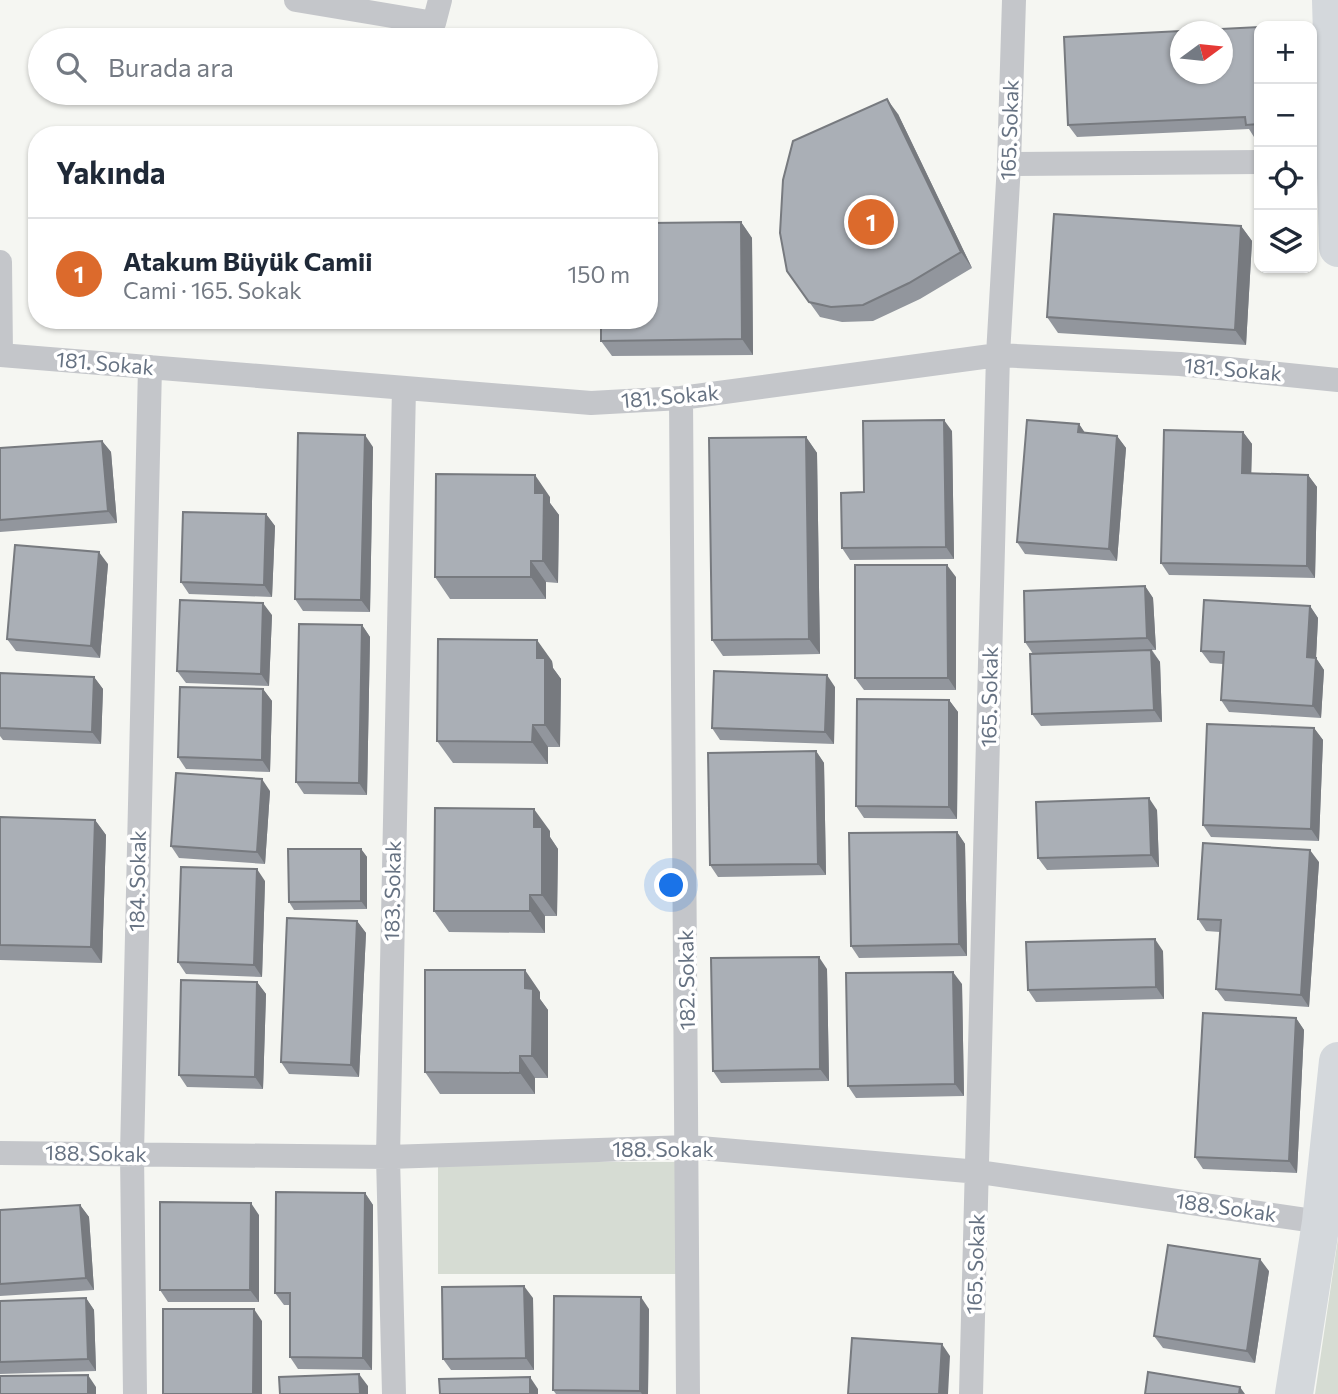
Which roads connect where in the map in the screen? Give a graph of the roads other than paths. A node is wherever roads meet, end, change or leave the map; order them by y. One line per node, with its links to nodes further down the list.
1 (296, 0): 2 (street)
2 (440, 0)
3 (1014, 0): 7 (street, 165. Sokak)
4 (1331, 0): 5 (main road)
5 (1323, 161): 8 (main road)
6 (1254, 162): 7 (street)
7 (1009, 164): 11 (street, 165. Sokak)
8 (1338, 248)
9 (0, 262): 10 (street)
10 (0, 355): 12 (street, 181. Sokak)
11 (998, 355): 13 (street, 181. Sokak); 15 (street, 181. Sokak); 21 (street, 165. Sokak)
12 (150, 367): 14 (street, 181. Sokak); 19 (street, 184. Sokak)
13 (1338, 380)
14 (404, 388): 15 (street, 181. Sokak); 20 (street, 183. Sokak)
15 (681, 398): 17 (street, 182. Sokak)
16 (1338, 1061): 22 (main road)
17 (688, 1147): 20 (street, 188. Sokak); 21 (street, 188. Sokak); 25 (street, 182. Sokak)
18 (0, 1153): 19 (street, 188. Sokak)
19 (132, 1154): 20 (street, 188. Sokak); 23 (street, 184. Sokak)
20 (388, 1157): 24 (street, 183. Sokak)
21 (979, 1172): 22 (street, 188. Sokak); 26 (street, 165. Sokak)
22 (1321, 1222): 27 (main road)
23 (135, 1394)
24 (394, 1394)
25 (688, 1394)
26 (971, 1394)
27 (1294, 1394)

